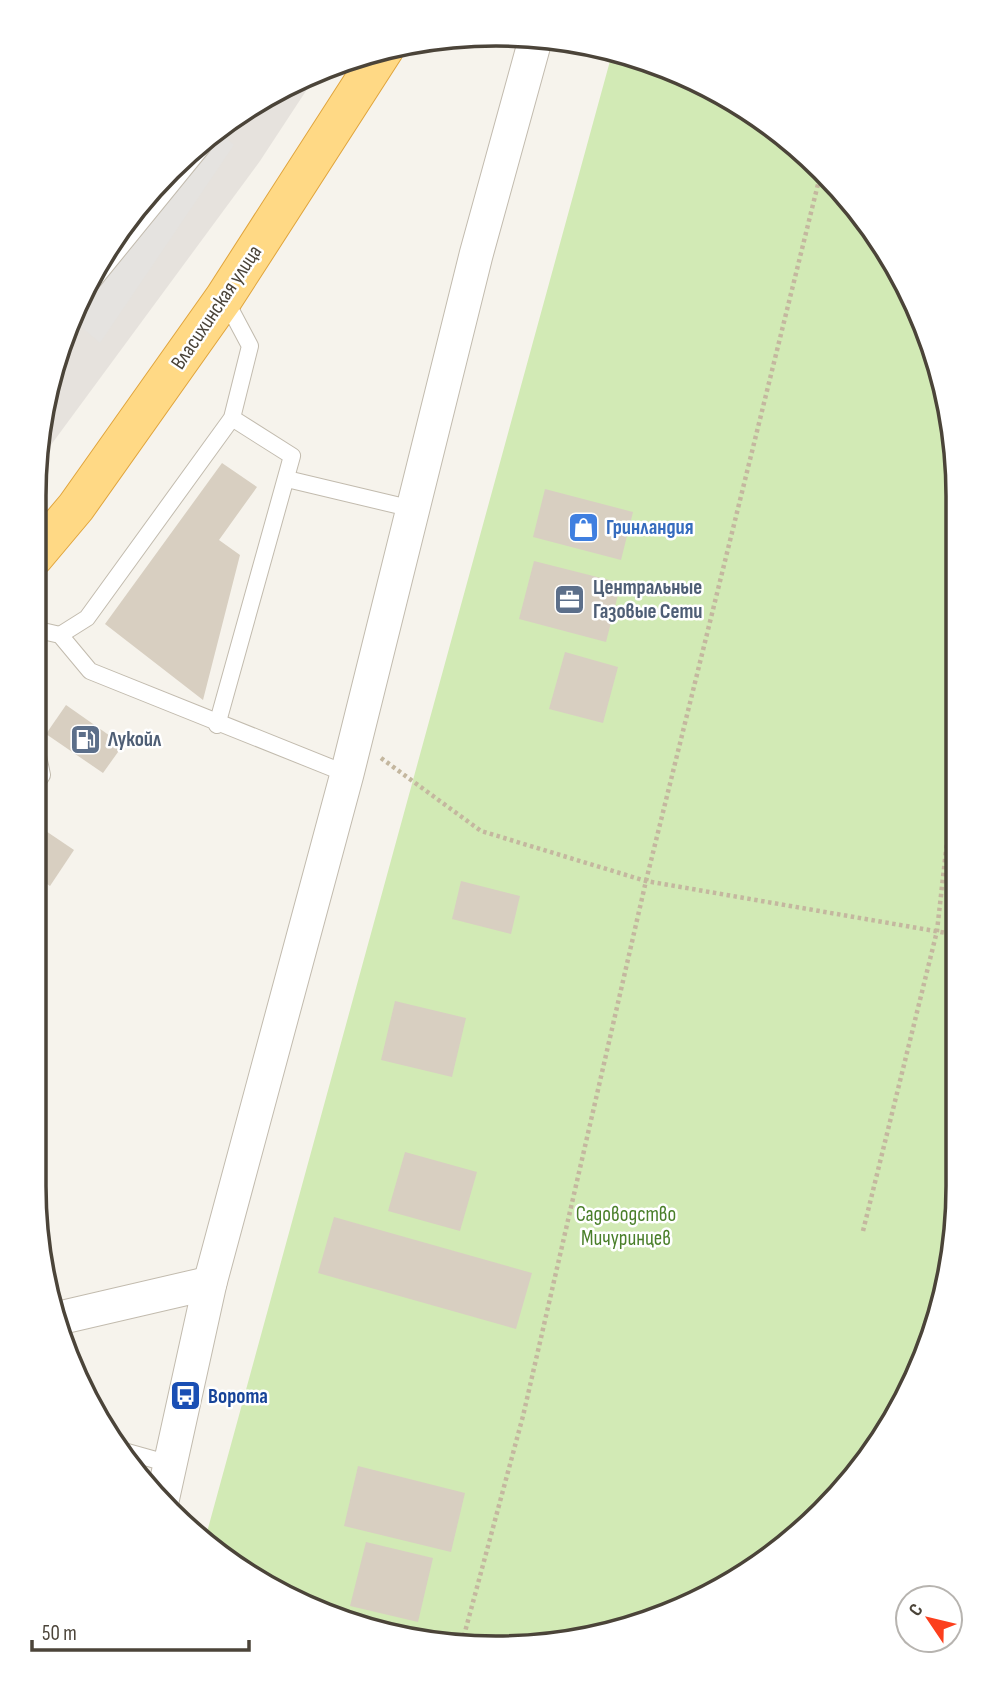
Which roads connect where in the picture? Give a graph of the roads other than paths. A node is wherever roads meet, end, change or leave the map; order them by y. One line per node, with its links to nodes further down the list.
1 (533, 47): 8 (street)
2 (377, 61): 5 (highway, Власихинская улица)
3 (181, 174): 4 (lane)
4 (117, 252)
5 (224, 298): 6 (lane); 9 (highway, Власихинская улица)
6 (232, 418): 7 (lane); 11 (lane)
7 (287, 479): 8 (lane); 12 (lane)
8 (413, 509): 13 (street)
9 (46, 543)
10 (46, 632): 11 (lane)
11 (60, 635): 12 (lane)
12 (217, 725): 13 (lane)
13 (347, 774): 14 (street)
14 (210, 1283): 15 (street); 17 (street)
15 (65, 1318)
16 (139, 1460): 17 (lane)
17 (170, 1464): 18 (street)
18 (164, 1491)

